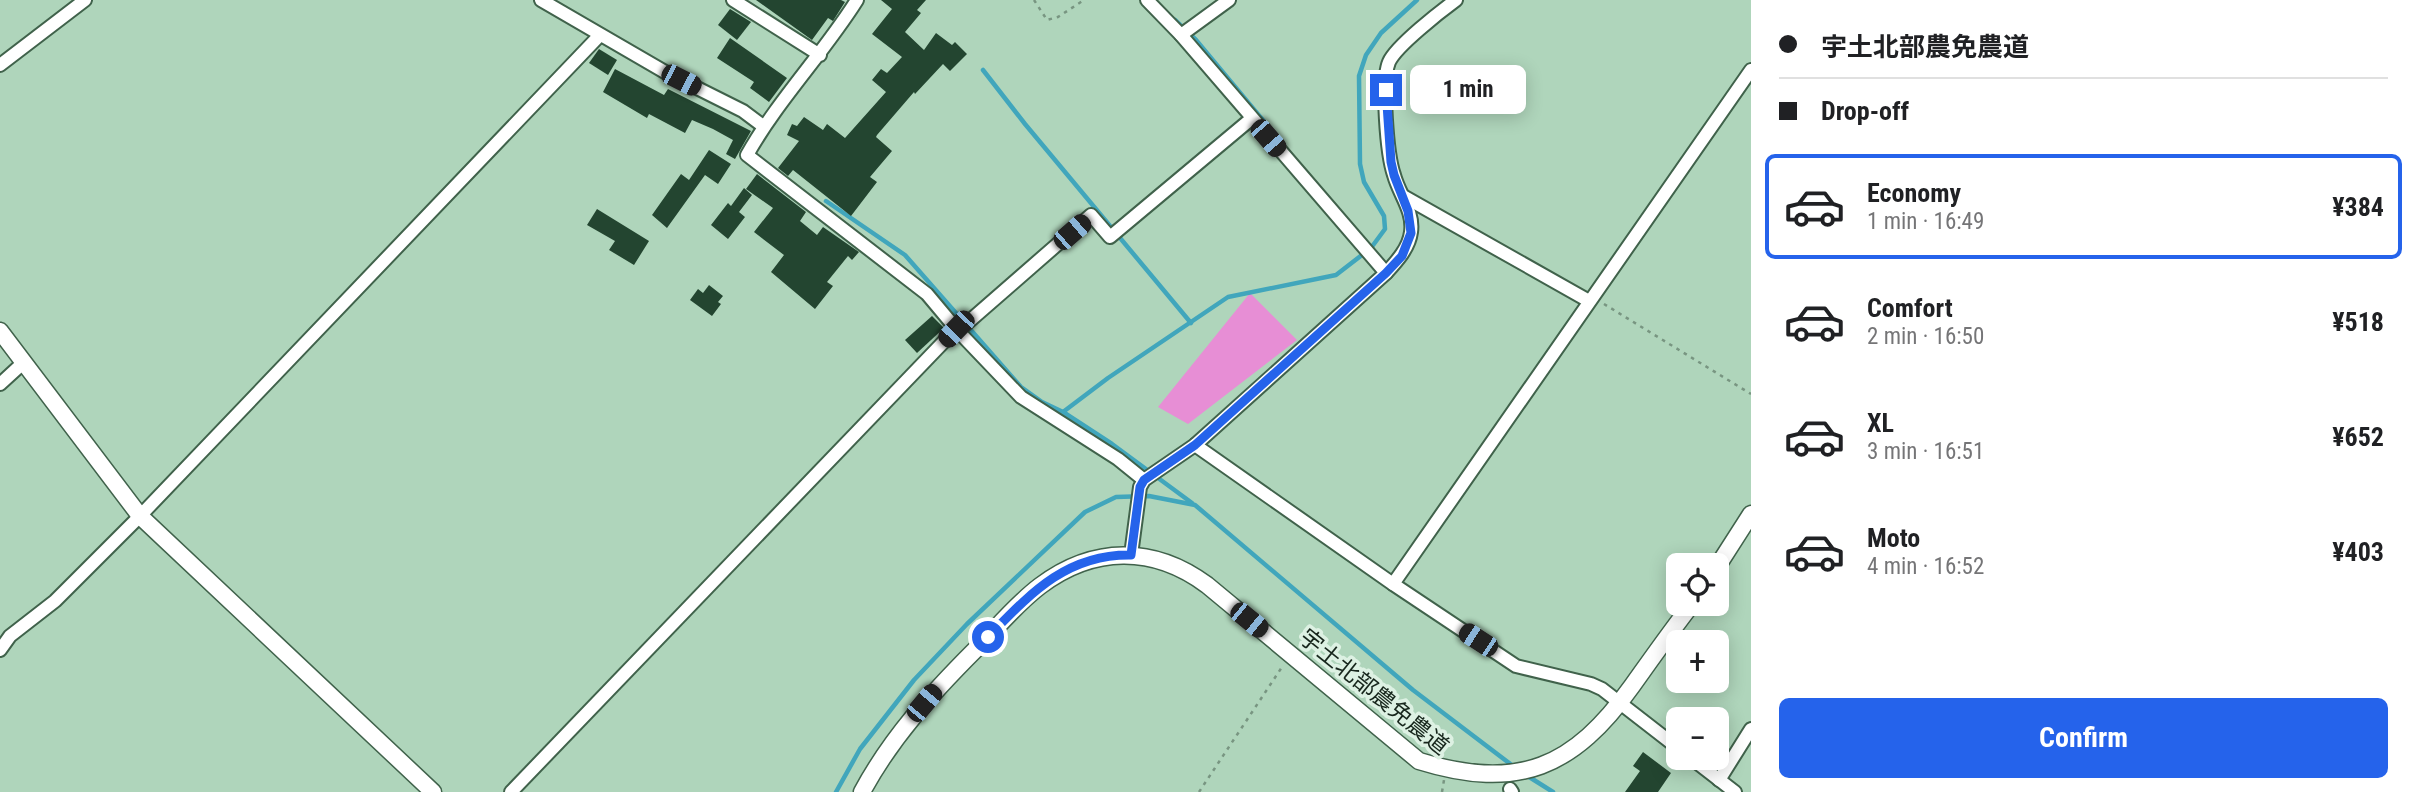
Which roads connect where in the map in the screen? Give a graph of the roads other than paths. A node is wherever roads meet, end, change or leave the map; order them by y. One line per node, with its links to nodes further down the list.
1 (85, 0): 11 (street)
2 (733, 0): 10 (street)
3 (857, 0): 10 (street)
4 (1146, 0): 9 (street)
5 (1229, 0): 9 (street)
6 (1456, 0): 15 (street)
7 (546, 1): 8 (street)
8 (600, 35): 14 (street); 25 (street)
9 (1181, 35): 13 (street)
10 (820, 55): 14 (street)
11 (0, 65)
12 (1751, 70): 17 (street)
13 (1251, 119): 16 (street); 18 (street)
14 (763, 126): 18 (street)
15 (1403, 196): 16 (street); 17 (street)
16 (1386, 273): 22 (street)
17 (1591, 299): 28 (street)
18 (957, 330): 23 (street); 39 (street)
19 (0, 331): 20 (street)
20 (23, 363): 21 (street); 25 (street)
21 (0, 384)
22 (1195, 445): 23 (street); 28 (street)
23 (1144, 480): 27 (street)
24 (1751, 514): 26 (street)
25 (140, 516): 30 (street); 38 (street)
26 (1726, 553)
27 (1131, 555): 36 (street, 宇土北部農免農道); 40 (street, 宇土北部農免農道)
28 (1393, 584): 31 (street)
29 (1683, 616): 31 (street, 宇土北部農免農道)
30 (0, 650)
31 (1619, 704): 33 (street); 37 (street, 宇土北部農免農道)
32 (1751, 729): 35 (street)
33 (1666, 739)
34 (1707, 770): 35 (street)
35 (1719, 779): 41 (street)
36 (1443, 784): 37 (street, 宇土北部農免農道)
37 (1516, 789)
38 (433, 792)
39 (511, 792)
40 (862, 792)
41 (1735, 792)

